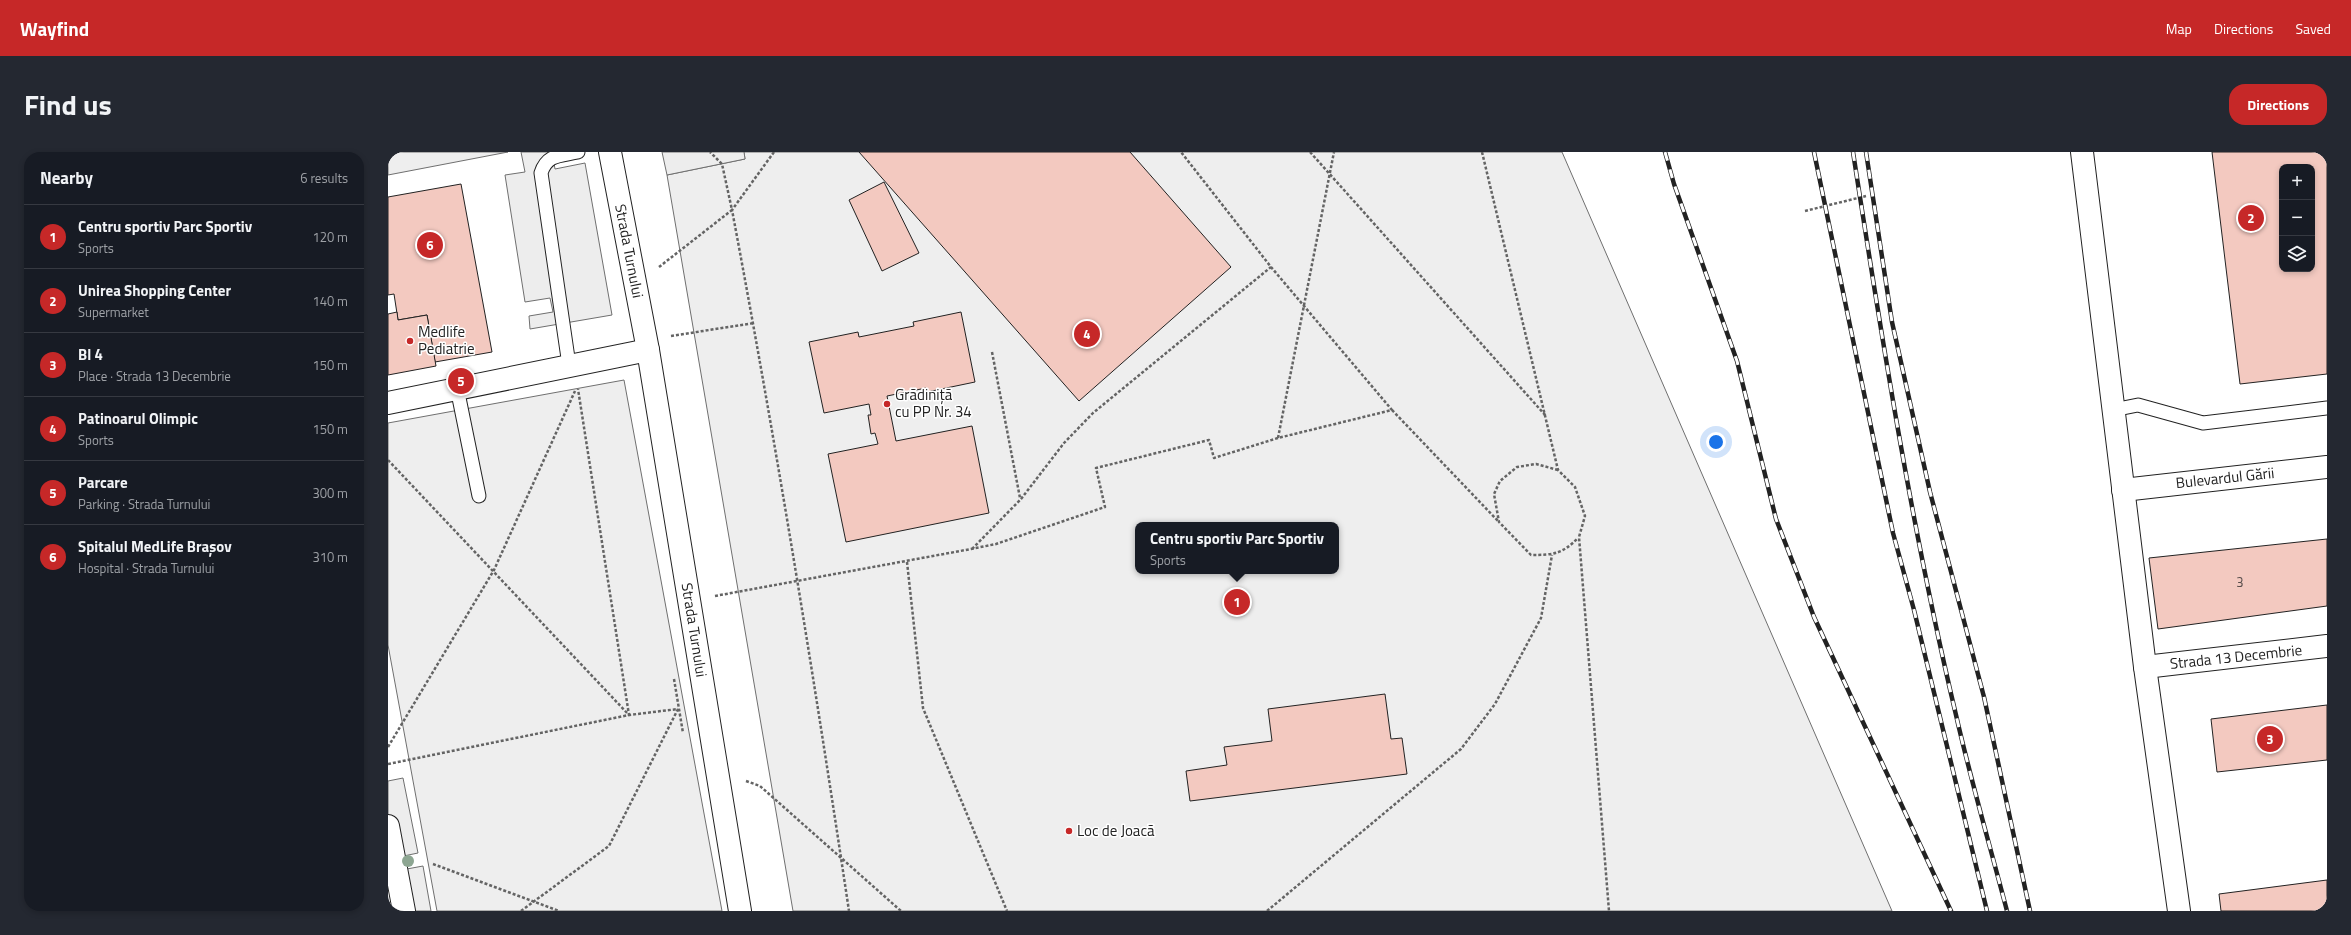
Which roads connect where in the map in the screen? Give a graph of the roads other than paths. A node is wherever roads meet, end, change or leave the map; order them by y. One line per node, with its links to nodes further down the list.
1 (578, 152): 5 (lane)
2 (610, 152): 4 (street, Strada Turnului)
3 (2082, 152): 9 (street)
4 (647, 345): 5 (street); 18 (street, Strada Turnului)
5 (570, 365): 6 (street)
6 (457, 388): 7 (street); 12 (lane)
7 (388, 403)
8 (2327, 408): 9 (lane)
9 (2113, 410): 11 (street)
10 (2327, 466): 11 (street, Bulevardul Gării)
11 (2123, 490): 14 (street)
12 (479, 496)
13 (2327, 646): 14 (street, Strada 13 Decembrie)
14 (2144, 667): 19 (street)
15 (388, 826): 16 (street)
16 (392, 864): 17 (street)
17 (404, 911)
18 (740, 911)
19 (2179, 911)

